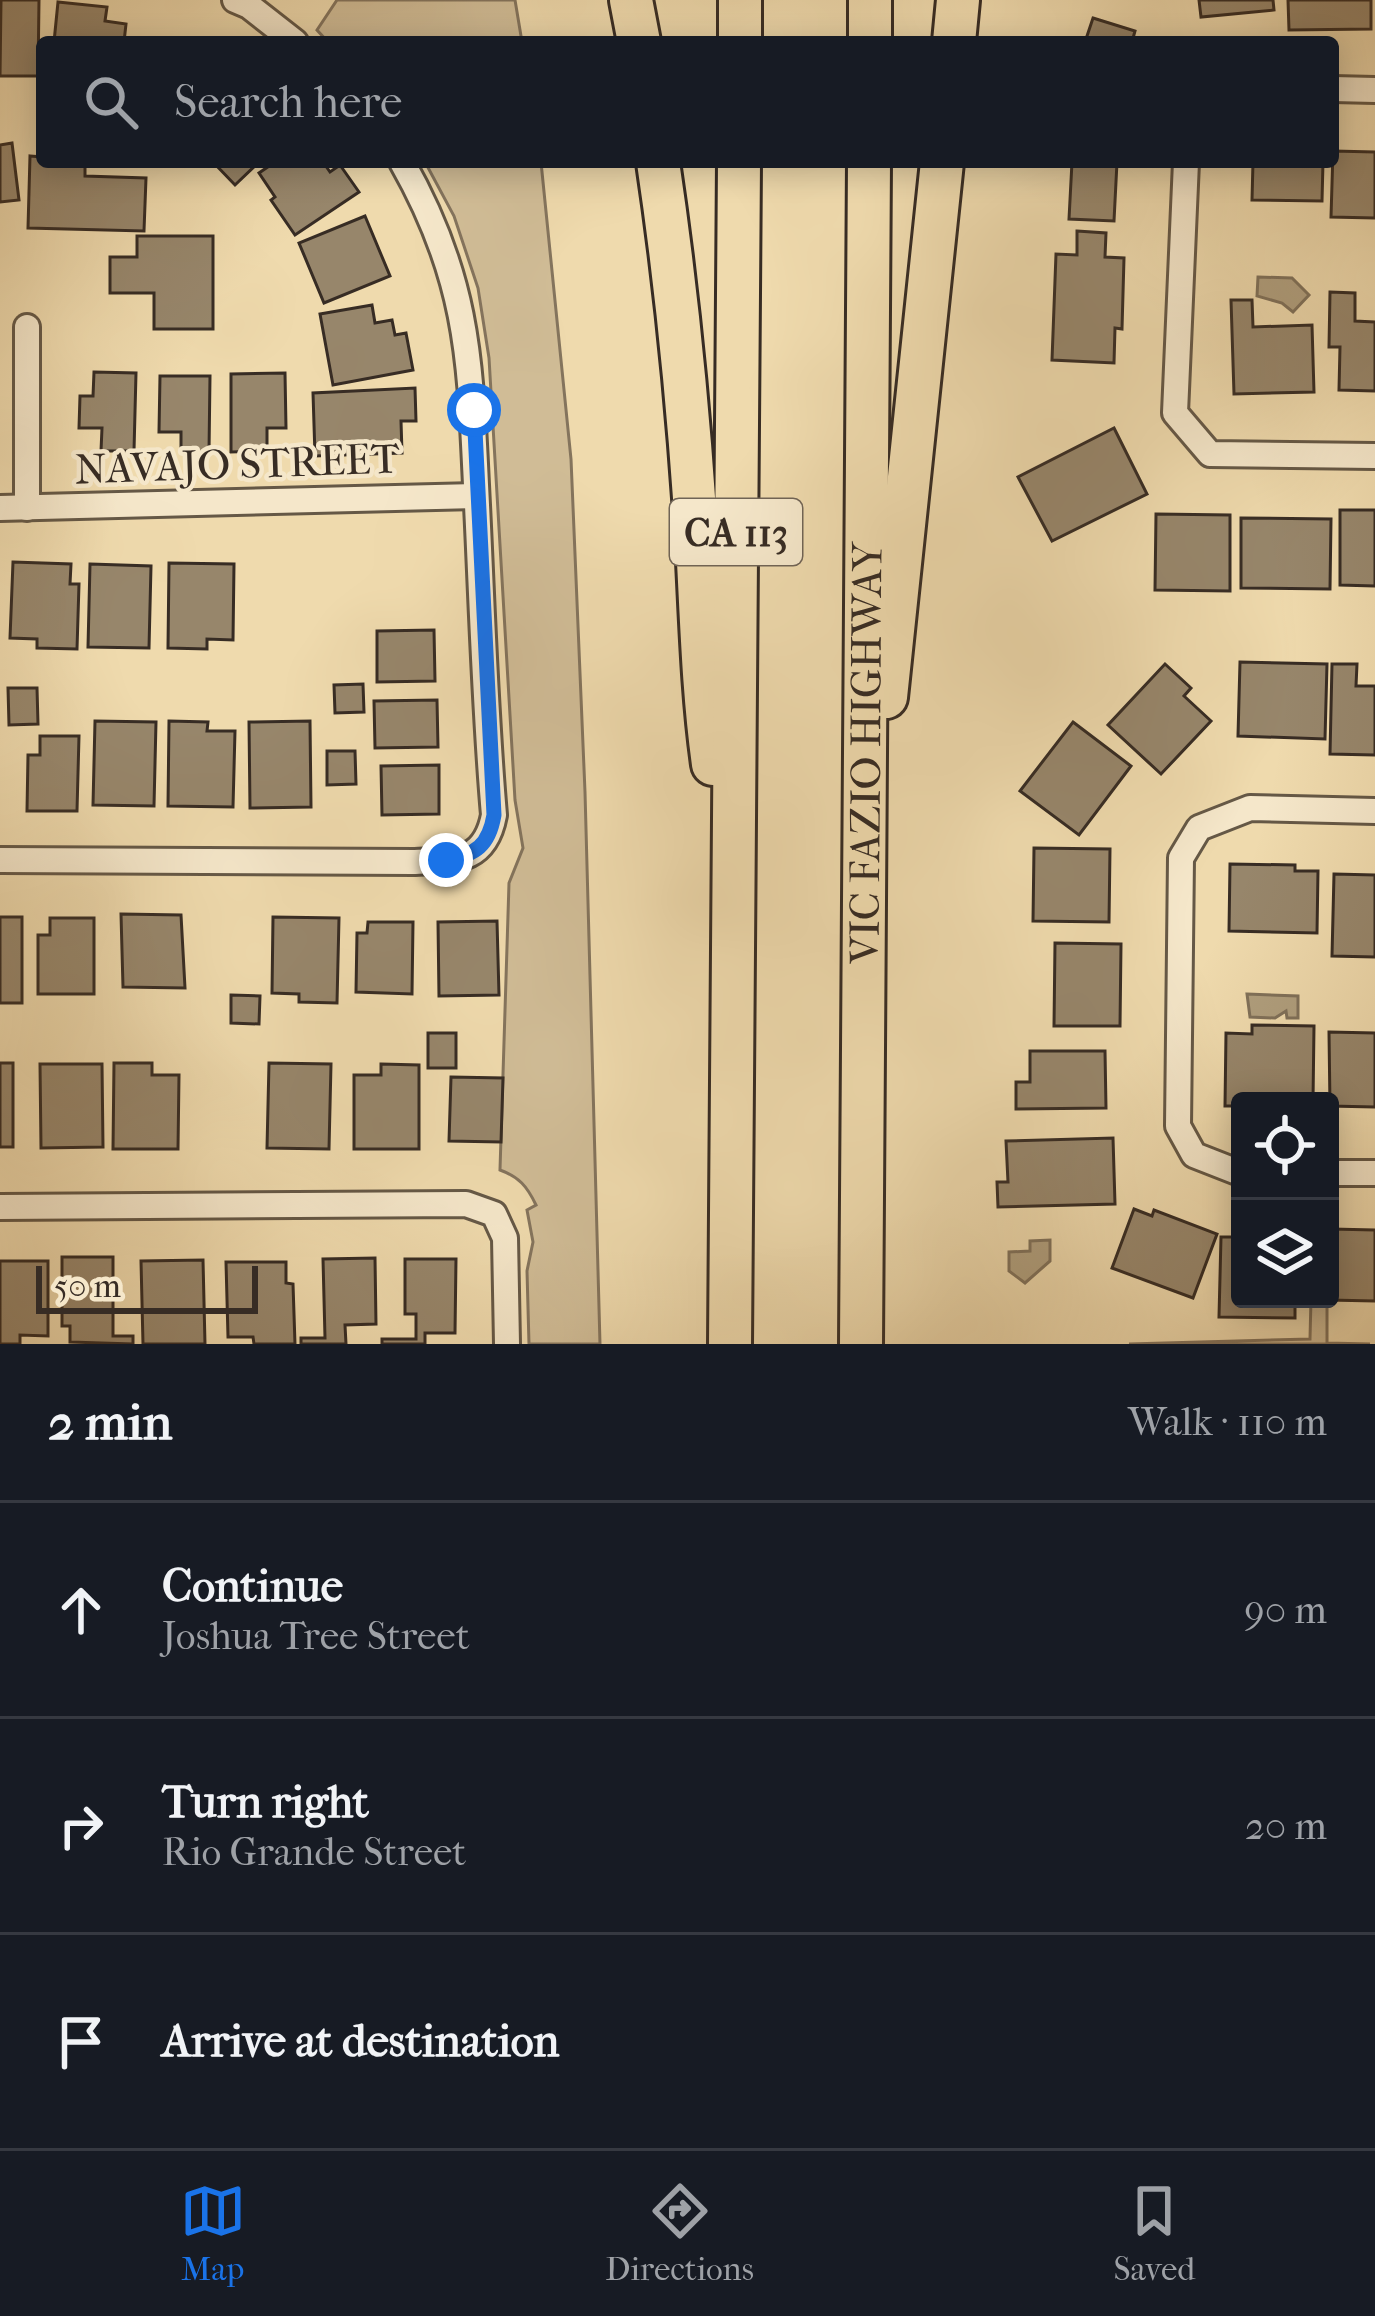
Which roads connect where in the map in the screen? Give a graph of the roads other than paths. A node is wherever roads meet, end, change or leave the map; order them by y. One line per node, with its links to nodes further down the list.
1 (235, 0): 6 (street)
2 (631, 0): 7 (highway)
3 (740, 0): 8 (highway)
4 (871, 0): 9 (highway)
5 (958, 0): 10 (highway)
6 (287, 36)
7 (638, 36)
8 (740, 36)
9 (870, 36)
10 (955, 36)
11 (1339, 88): 12 (street)
12 (1375, 90)
13 (406, 168): 21 (street)
14 (659, 168): 27 (highway)
15 (739, 168): 27 (highway, CA 113)
16 (869, 168): 25 (highway, VIC FAZIO HIGHWAY)
17 (941, 168): 25 (highway)
18 (1186, 168): 20 (street)
19 (27, 327): 23 (street)
20 (1375, 457)
21 (476, 496): 23 (street, NAVAJO STREET); 26 (street)
22 (0, 508): 23 (street, NAVAJO STREET)
23 (27, 508)
24 (1375, 811): 28 (street)
25 (862, 841): 34 (highway, VIC FAZIO HIGHWAY)
26 (0, 860)
27 (734, 902): 33 (highway, CA 113)
28 (1231, 1169)
29 (1339, 1173): 30 (street)
30 (1375, 1174)
31 (0, 1207): 32 (street)
32 (507, 1344)
33 (730, 1344)
34 (861, 1344)

